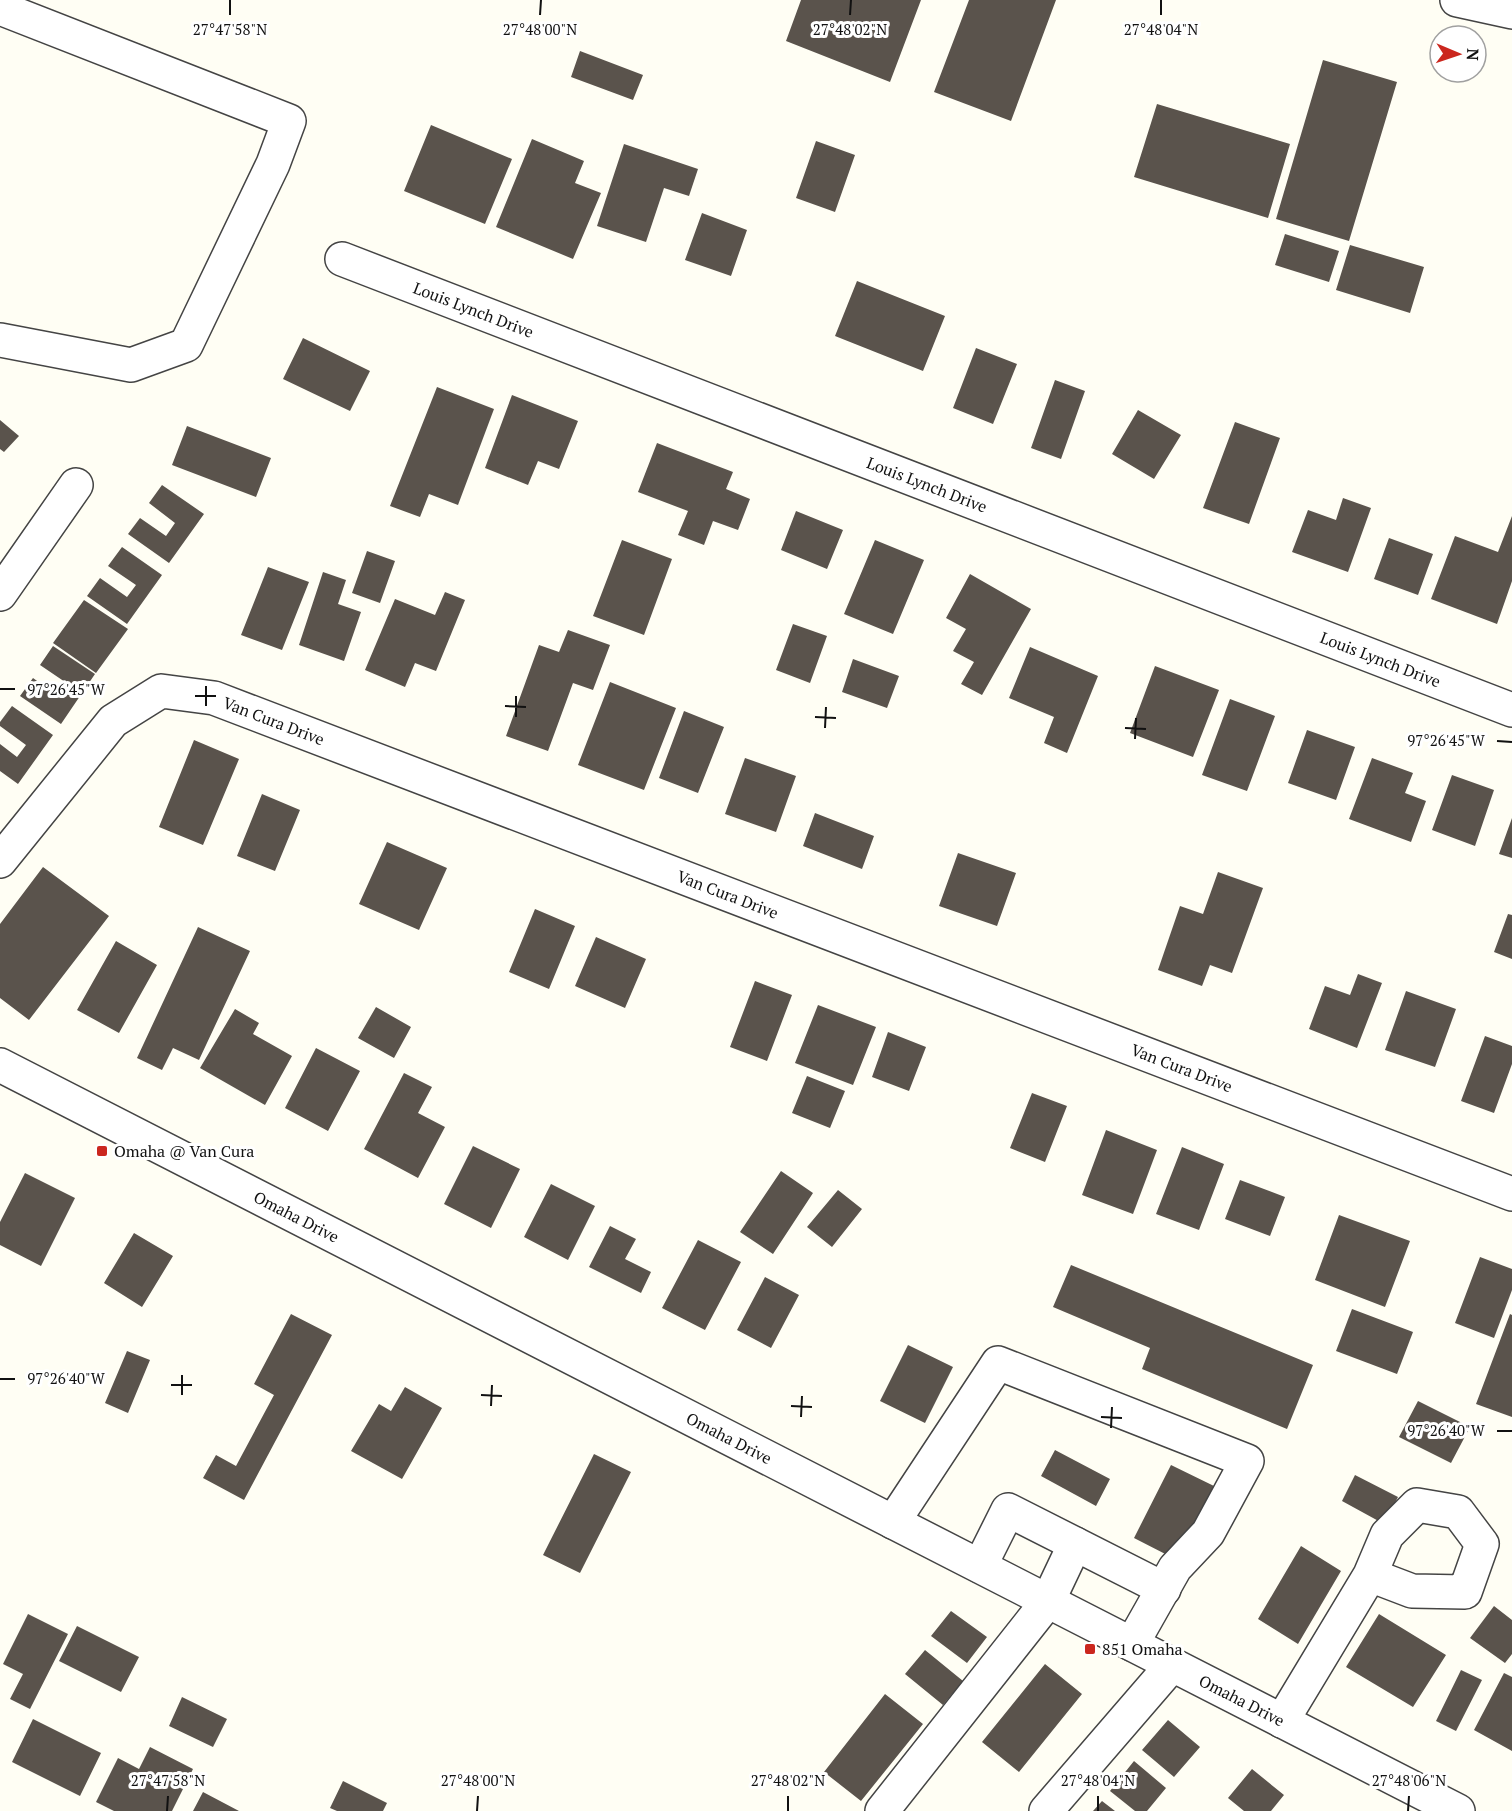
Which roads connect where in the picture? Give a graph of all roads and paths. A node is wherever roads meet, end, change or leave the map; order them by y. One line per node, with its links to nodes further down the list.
1 (1456, 0): 3 (street)
2 (0, 8): 5 (street)
3 (1512, 12)
4 (342, 259): 8 (street, Louis Lynch Drive)
5 (0, 340)
6 (76, 485): 7 (street)
7 (0, 594)
8 (1512, 710)
9 (0, 861): 11 (street, Van Cura Drive)
10 (0, 1065): 12 (street, Omaha Drive)
11 (1512, 1194)
12 (893, 1522): 14 (street, Omaha Drive); 16 (street)
13 (1075, 1544): 14 (street); 16 (street); 17 (street)
14 (980, 1566): 17 (street, Omaha Drive)
15 (1370, 1575): 20 (street)
16 (1164, 1589): 18 (street)
17 (1048, 1601): 18 (street, Omaha Drive); 21 (street)
18 (1132, 1644): 19 (street, Omaha Drive)
19 (1172, 1665): 20 (street, Omaha Drive); 22 (street)
20 (1282, 1721): 23 (street, Omaha Drive)
21 (882, 1811)
22 (1046, 1811)
23 (1458, 1811)

